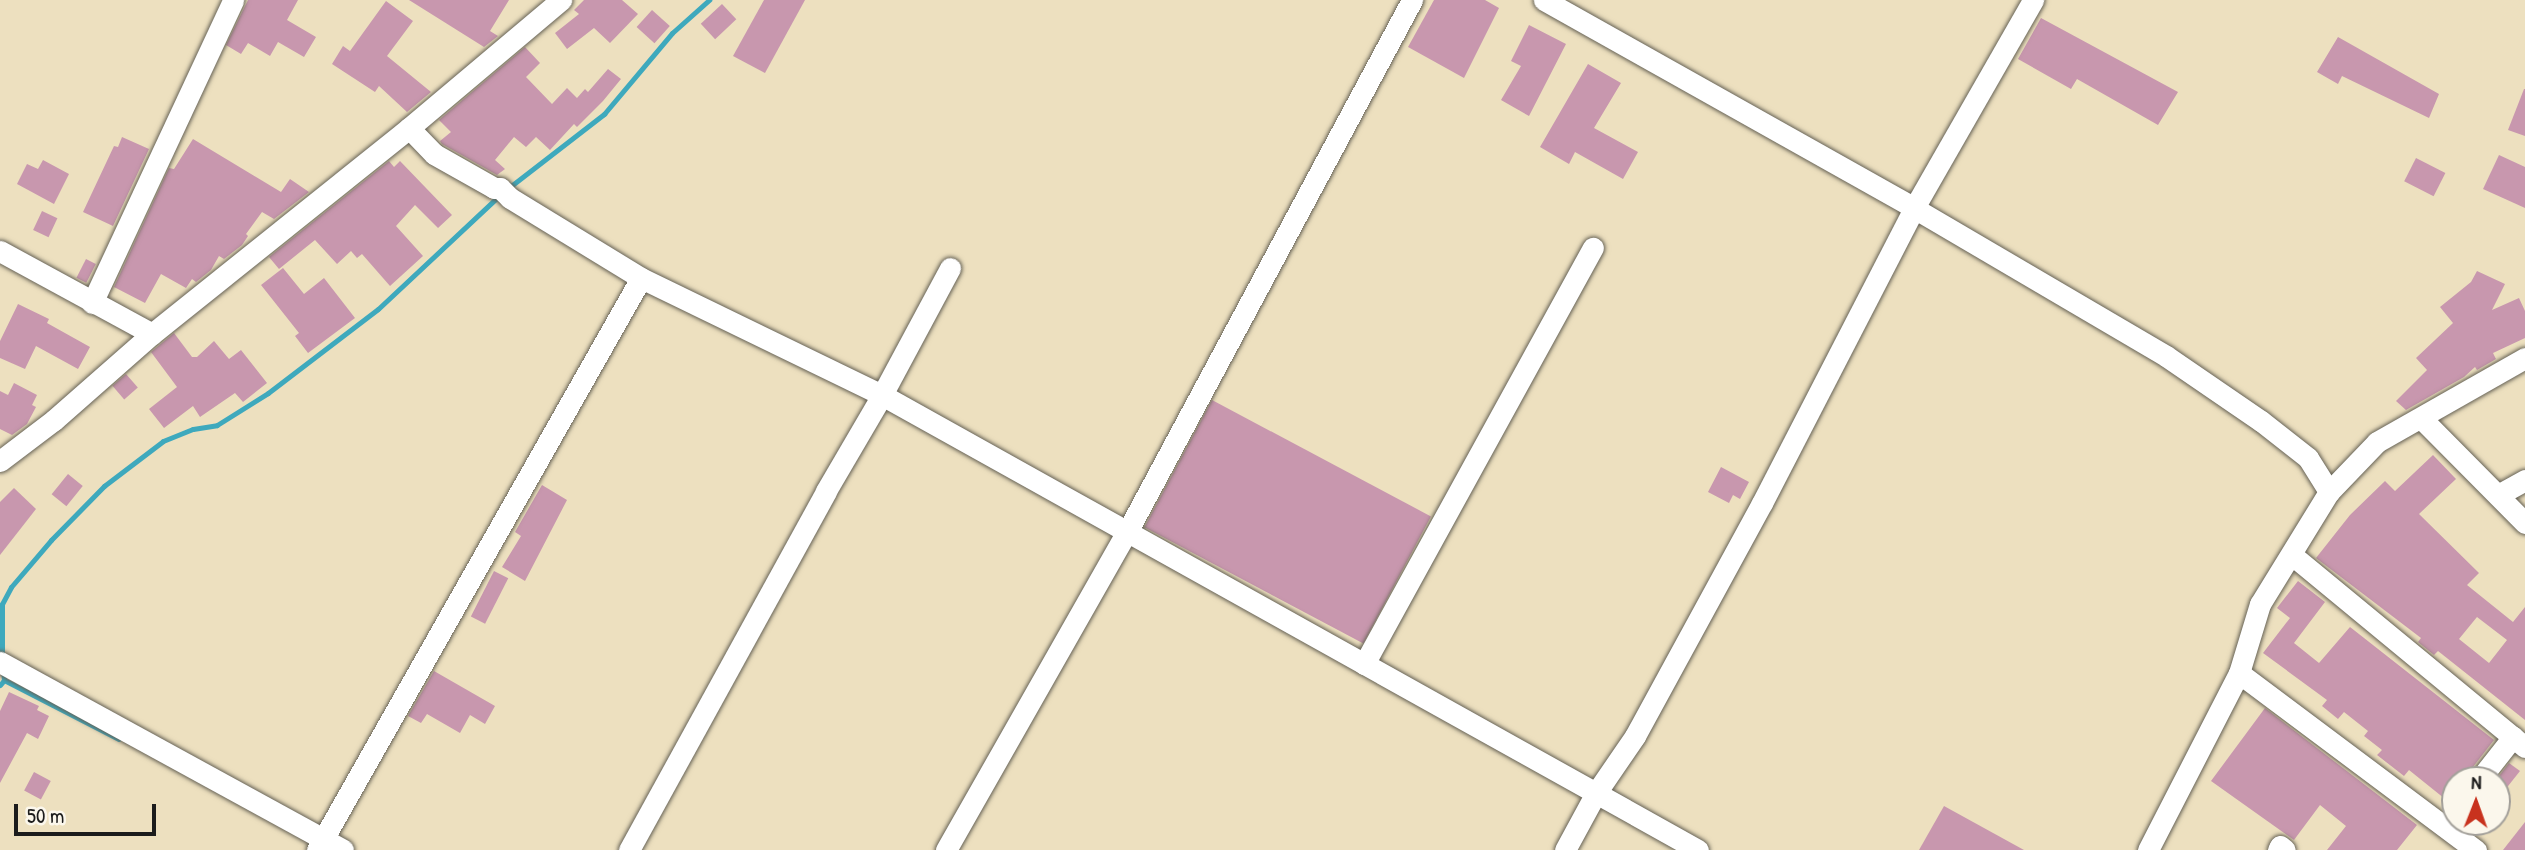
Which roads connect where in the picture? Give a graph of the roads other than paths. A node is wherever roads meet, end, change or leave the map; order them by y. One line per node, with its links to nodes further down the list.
1 (233, 0): 12 (street)
2 (561, 0): 6 (street)
3 (1412, 0): 22 (street)
4 (1544, 0): 7 (street)
5 (2033, 0): 7 (street)
6 (409, 128): 11 (street); 13 (street)
7 (1914, 208): 19 (street); 29 (street)
8 (1593, 248): 24 (street)
9 (0, 251): 12 (street)
10 (950, 268): 15 (street)
11 (641, 278): 15 (street); 32 (street)
12 (92, 303): 13 (street)
13 (152, 334): 17 (street)
14 (2525, 358): 16 (street)
15 (882, 396): 22 (street); 34 (street)
16 (2421, 418): 19 (street); 20 (street)
17 (0, 461)
18 (2525, 480): 20 (street)
19 (2329, 492): 23 (street)
20 (2498, 495): 21 (street)
21 (2525, 523)
22 (1127, 532): 24 (street); 35 (street)
23 (2292, 555): 26 (street); 27 (street)
24 (1364, 664): 29 (street)
25 (5, 665): 32 (street)
26 (2239, 673): 30 (street); 38 (street)
27 (2519, 742): 28 (street)
28 (2494, 766)
29 (1596, 793): 36 (street); 37 (street)
30 (2441, 812)
31 (2465, 836): 41 (street)
32 (321, 843): 33 (street)
33 (343, 850)
34 (629, 850)
35 (946, 850)
36 (1565, 850)
37 (1698, 850)
38 (2148, 850)
39 (2278, 850): 40 (street)
40 (2285, 850)
41 (2476, 850)

